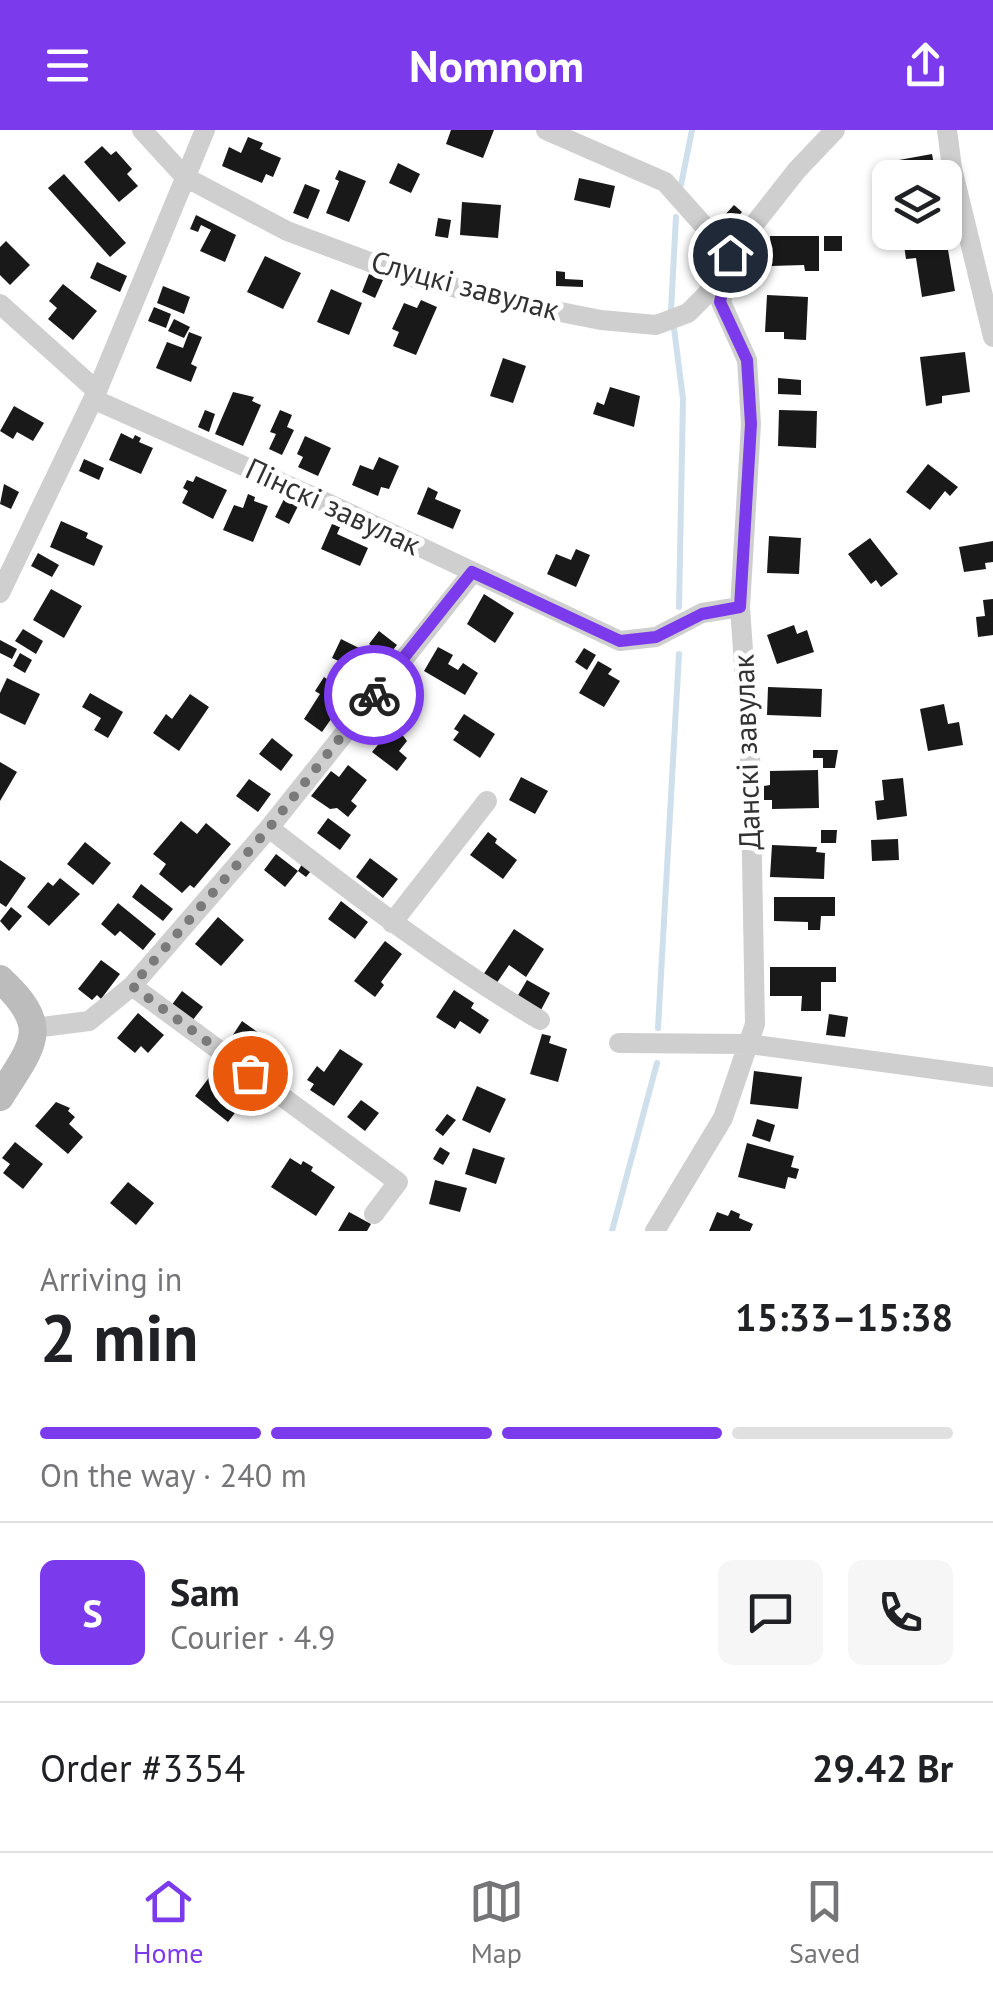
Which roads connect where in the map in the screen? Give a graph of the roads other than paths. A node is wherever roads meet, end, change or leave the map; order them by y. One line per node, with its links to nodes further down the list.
1 (142, 130): 6 (street, Слуцкі завулак)
2 (205, 130): 6 (street)
3 (546, 130): 7 (street)
4 (835, 130): 7 (street, Слуцкі завулак)
5 (947, 130): 9 (street)
6 (185, 177): 7 (street, Слуцкі завулак); 10 (street)
7 (730, 255): 13 (street, Данскі завулак)
8 (0, 304): 10 (street, Пінскі завулак)
9 (993, 337)
10 (95, 395): 11 (street, Пінскі завулак); 12 (street)
11 (472, 572): 13 (street, Пінскі завулак); 15 (street)
12 (0, 594)
13 (740, 607): 22 (street, Данскі завулак)
14 (487, 801): 16 (street)
15 (269, 828): 16 (street); 18 (street)
16 (392, 923): 19 (street)
17 (0, 979): 20 (main road)
18 (132, 986): 20 (street); 25 (street)
19 (540, 1020)
20 (34, 1028): 24 (main road)
21 (619, 1043): 22 (street)
22 (749, 1044): 23 (street); 26 (street, Данскі завулак)
23 (993, 1077)
24 (0, 1097)
25 (374, 1214)
26 (654, 1231)

